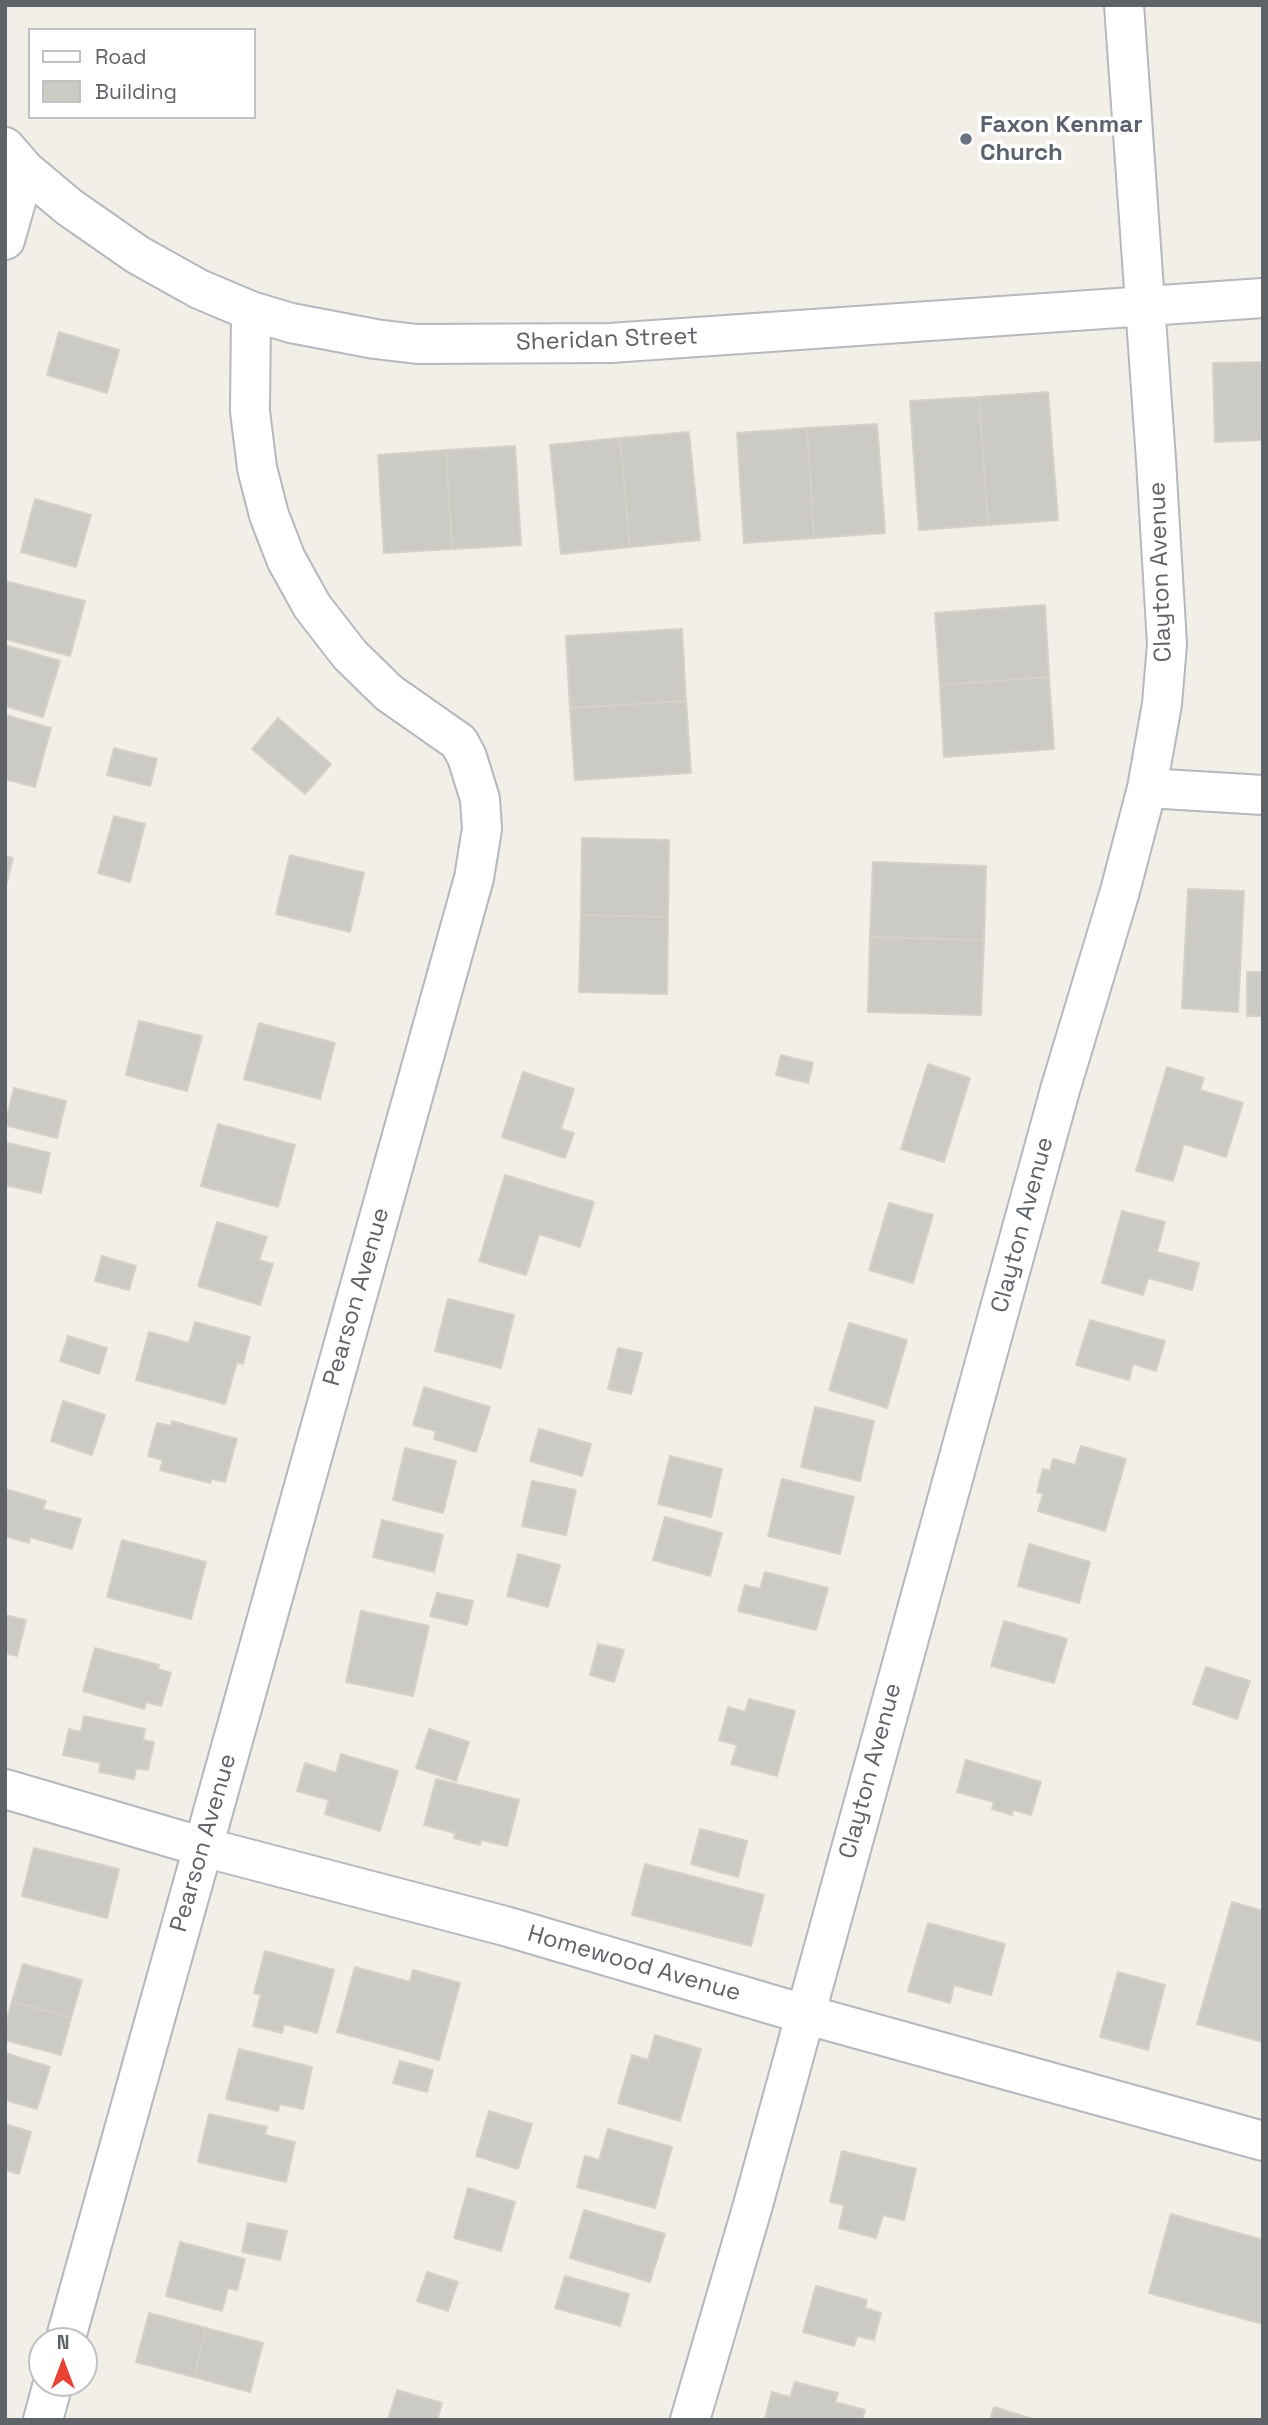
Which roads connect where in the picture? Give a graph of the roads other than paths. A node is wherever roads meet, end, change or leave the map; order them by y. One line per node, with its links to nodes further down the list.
1 (1124, 5): 5 (street, Clayton Avenue)
2 (15, 159): 3 (street); 6 (street, Sheridan Street)
3 (5, 240)
4 (1263, 298): 5 (street, Sheridan Street)
5 (1144, 306): 6 (street, Sheridan Street); 7 (street, Clayton Avenue)
6 (251, 311): 10 (street, Pearson Avenue)
7 (1147, 788): 8 (street); 11 (street, Clayton Avenue)
8 (1263, 795)
9 (5, 1789): 10 (street, Homewood Avenue)
10 (203, 1847): 11 (street, Homewood Avenue); 13 (street, Pearson Avenue)
11 (804, 2014): 12 (street, Homewood Avenue); 16 (street, Clayton Avenue)
12 (1263, 2141)
13 (69, 2327)
14 (49, 2397): 15 (street)
15 (43, 2420)
16 (690, 2420)

